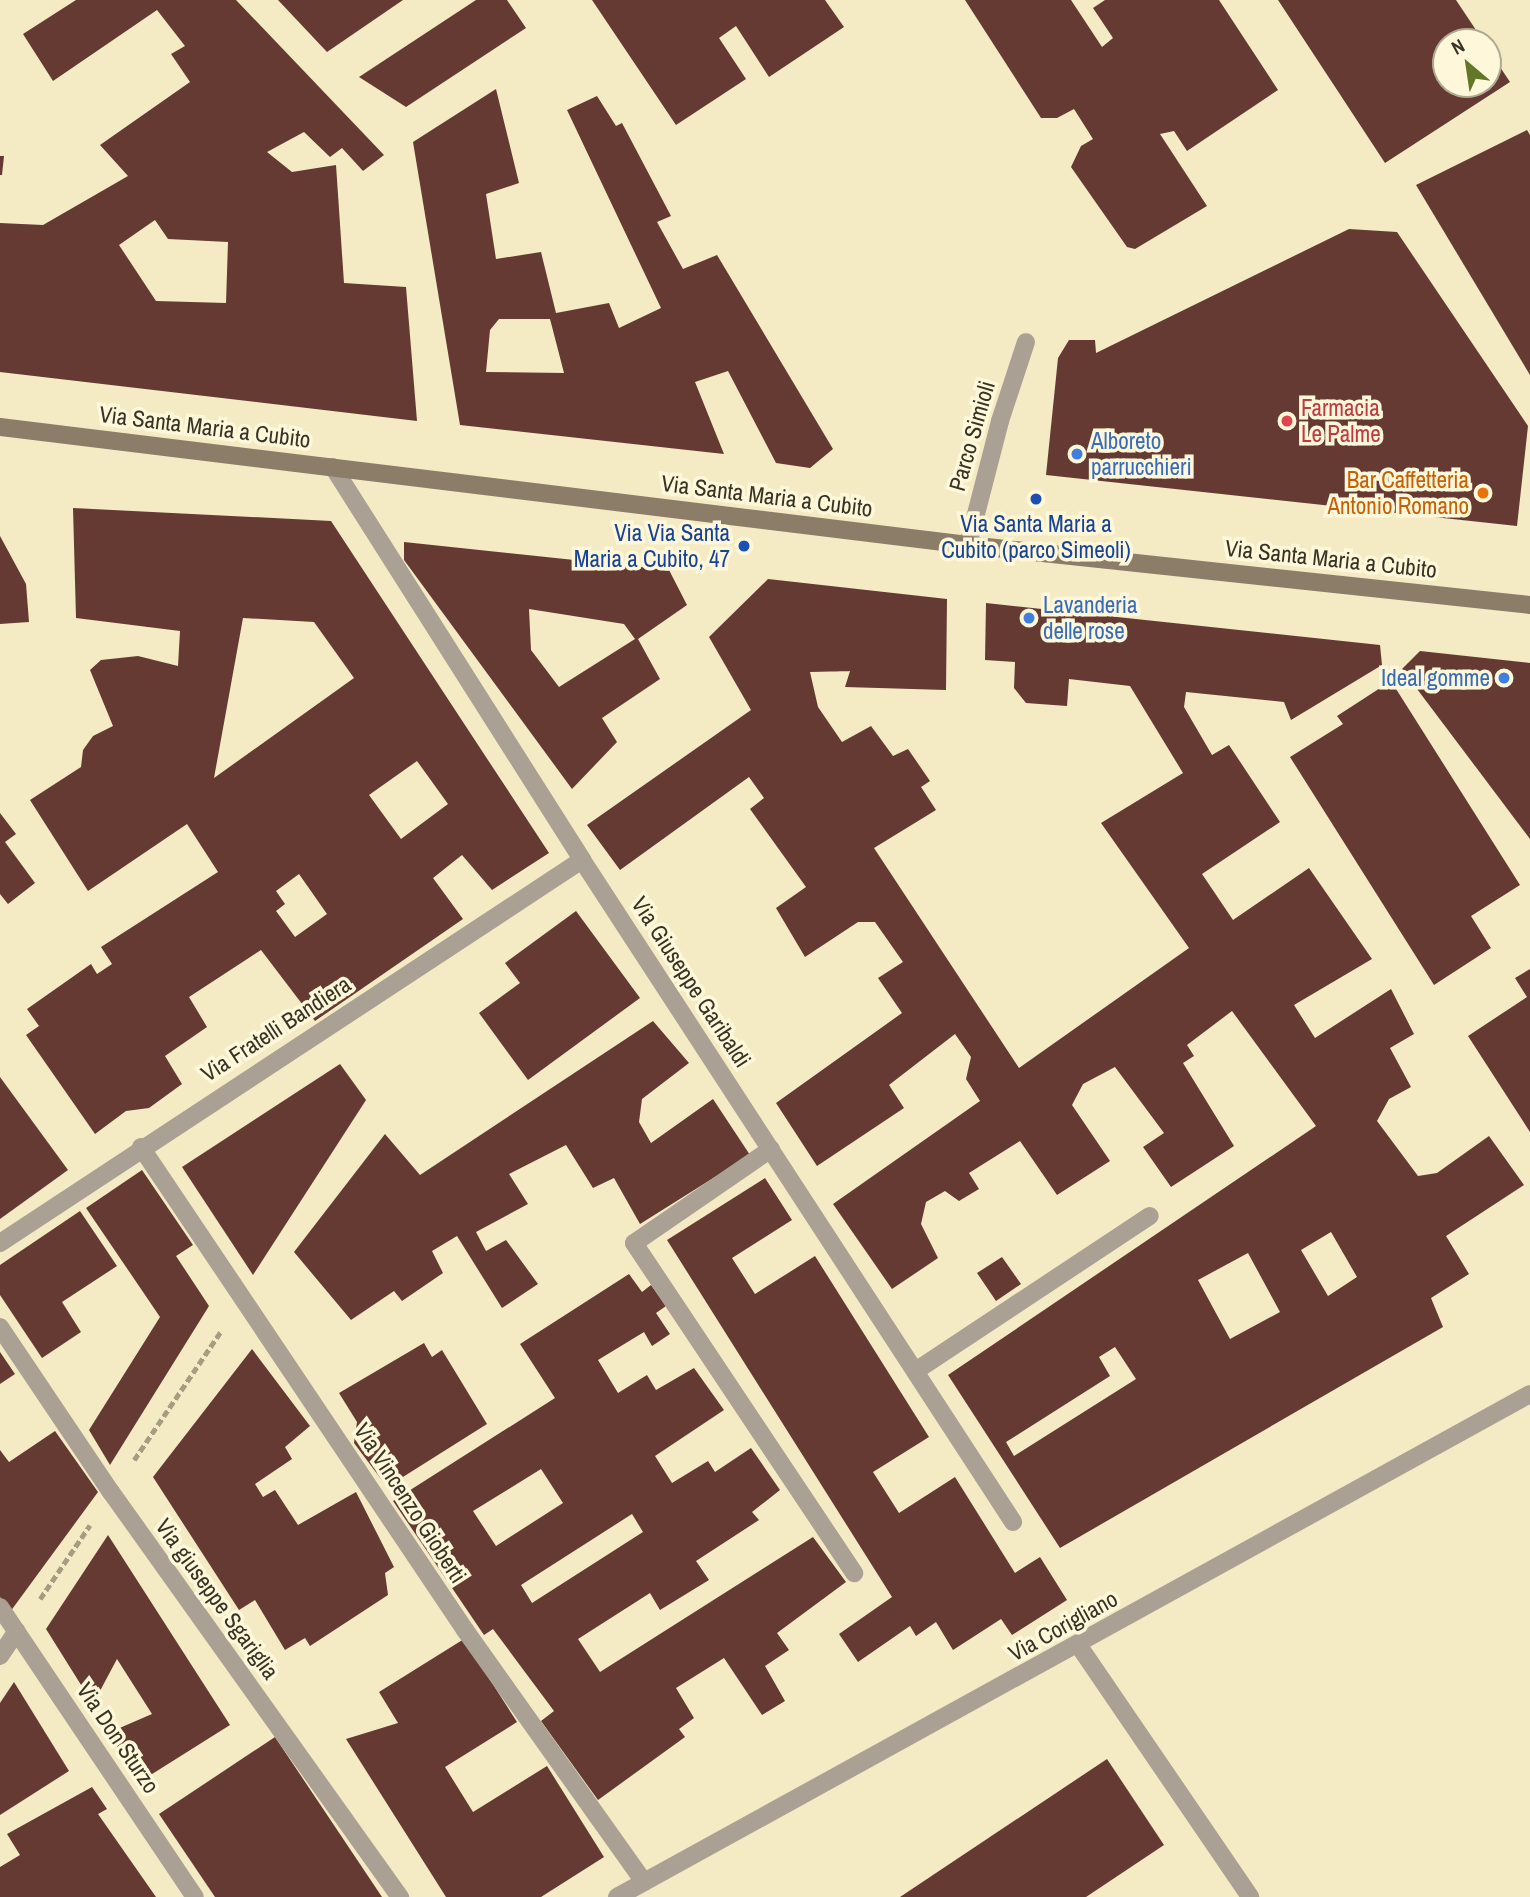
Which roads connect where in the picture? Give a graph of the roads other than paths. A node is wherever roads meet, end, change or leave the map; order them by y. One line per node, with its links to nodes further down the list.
1 (1026, 342): 4 (street, Parco Simioli)
2 (0, 427): 3 (main road, Via Santa Maria a Cubito)
3 (333, 467): 4 (main road, Via Santa Maria a Cubito); 6 (street, Via Giuseppe Garibaldi)
4 (968, 545): 5 (main road, Via Santa Maria a Cubito)
5 (1530, 604)
6 (582, 860): 7 (street, Via Fratelli Bandiera); 8 (street, Via Giuseppe Garibaldi)
7 (141, 1147): 10 (street, Via Fratelli Bandiera); 20 (street, Via Vincenzo Gioberti)
8 (771, 1149): 12 (street, Via Giuseppe Garibaldi); 15 (street)
9 (1150, 1216): 12 (street)
10 (0, 1243)
11 (0, 1326): 22 (street, Via giuseppe Sgariglia)
12 (918, 1370): 14 (street, Via Giuseppe Garibaldi)
13 (1530, 1394): 18 (street, Via Corigliano)
14 (1013, 1522)
15 (854, 1573)
16 (0, 1607): 17 (street, Via Don Sturzo)
17 (17, 1631): 19 (street); 21 (street, Via Don Sturzo)
18 (1079, 1646): 20 (street, Via Corigliano); 24 (street)
19 (0, 1656)
20 (644, 1882): 23 (street, Via Corigliano)
21 (195, 1897)
22 (400, 1897)
23 (617, 1897)
24 (1250, 1897)

